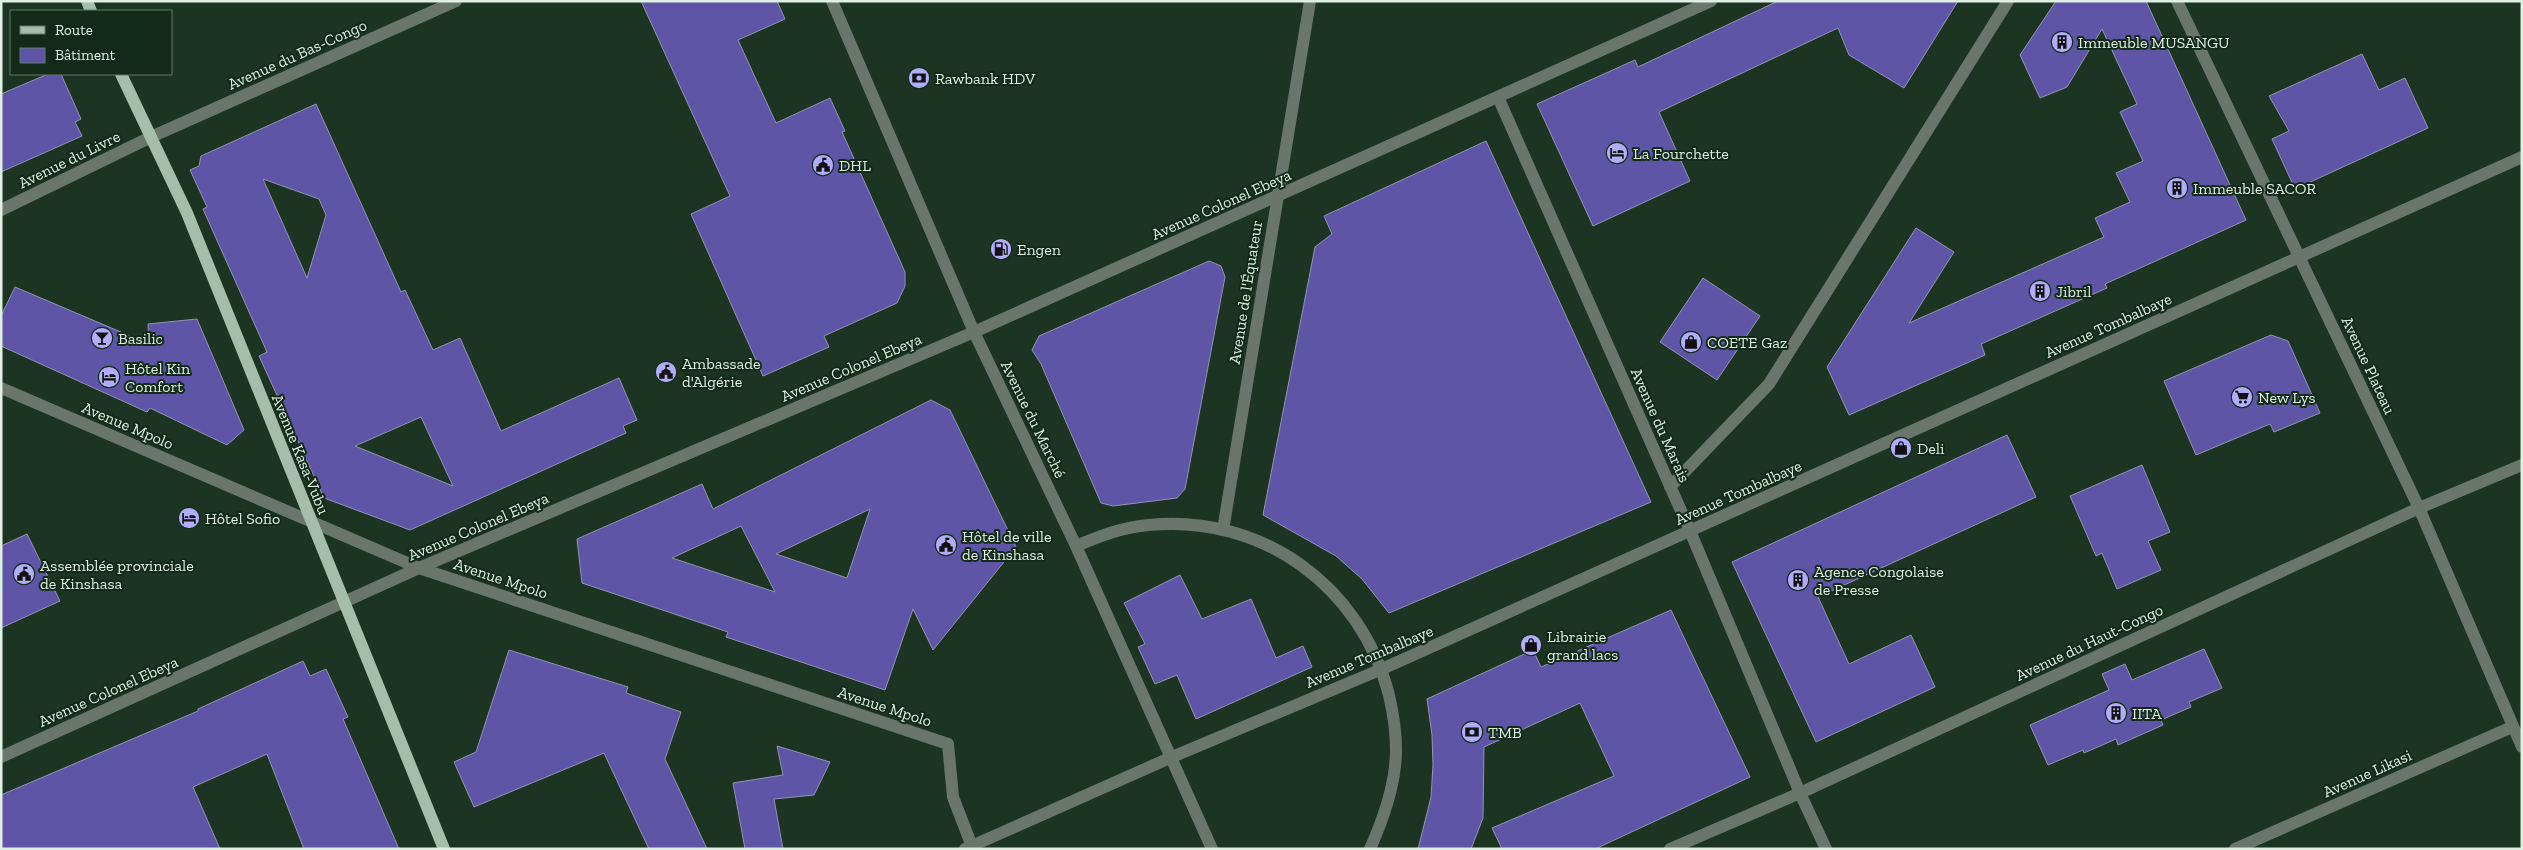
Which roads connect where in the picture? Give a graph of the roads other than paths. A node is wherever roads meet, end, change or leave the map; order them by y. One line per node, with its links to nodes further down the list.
1 (456, 1): 9 (street, Avenue du Bas-Congo)
2 (832, 1): 14 (street, Avenue du Marché)
3 (1310, 1): 11 (street, Avenue de l'Équateur)
4 (1711, 1): 8 (street, Avenue Colonel Ebeya)
5 (2008, 1): 17 (street)
6 (2177, 1): 13 (street, Avenue Plateau)
7 (121, 75): 9 (main road, Avenue Kasa-Vubu)
8 (1498, 97): 11 (street, Avenue Colonel Ebeya); 17 (street, Avenue du Marais)
9 (151, 137): 12 (street, Avenue du Livre); 19 (main road, Avenue Kasa-Vubu)
10 (2522, 157): 13 (street, Avenue Tombalbaye)
11 (1277, 196): 14 (street, Avenue Colonel Ebeya); 20 (street, Avenue de l'Équateur)
12 (1, 210)
13 (2300, 257): 18 (street, Avenue Plateau); 21 (street, Avenue Tombalbaye)
14 (974, 332): 22 (street, Avenue du Marché); 23 (street, Avenue Colonel Ebeya)
15 (1, 388): 19 (street, Avenue Mpolo)
16 (2522, 465): 18 (street, Avenue du Haut-Congo)
17 (1670, 487): 21 (street, Avenue du Marais)
18 (2420, 508): 26 (street, Avenue Plateau); 30 (street, Avenue du Haut-Congo)
19 (311, 523): 23 (street, Avenue Mpolo); 24 (main road, Avenue Kasa-Vubu)
20 (1223, 530): 22 (street); 25 (street)
21 (1690, 531): 25 (street, Avenue Tombalbaye); 30 (street, Avenue du Marais)
22 (1076, 546): 29 (street, Avenue du Marché)
23 (419, 568): 24 (street, Avenue Colonel Ebeya); 31 (street, Avenue Mpolo)
24 (344, 603): 28 (street, Avenue Colonel Ebeya); 32 (main road, Avenue Kasa-Vubu)
25 (1382, 669): 29 (street, Avenue Tombalbaye); 34 (street)
26 (2512, 727): 27 (street, Avenue Plateau); 37 (street, Avenue Likasi)
27 (2522, 747)
28 (1, 757)
29 (1172, 757): 31 (street, Avenue Tombalbaye); 33 (street, Avenue du Marché)
30 (1800, 793): 35 (street, Avenue du Haut-Congo); 36 (street, Avenue du Marais)
31 (970, 848)
32 (444, 849)
33 (1212, 849)
34 (1370, 849)
35 (1670, 849)
36 (1826, 849)
37 (2235, 849)

